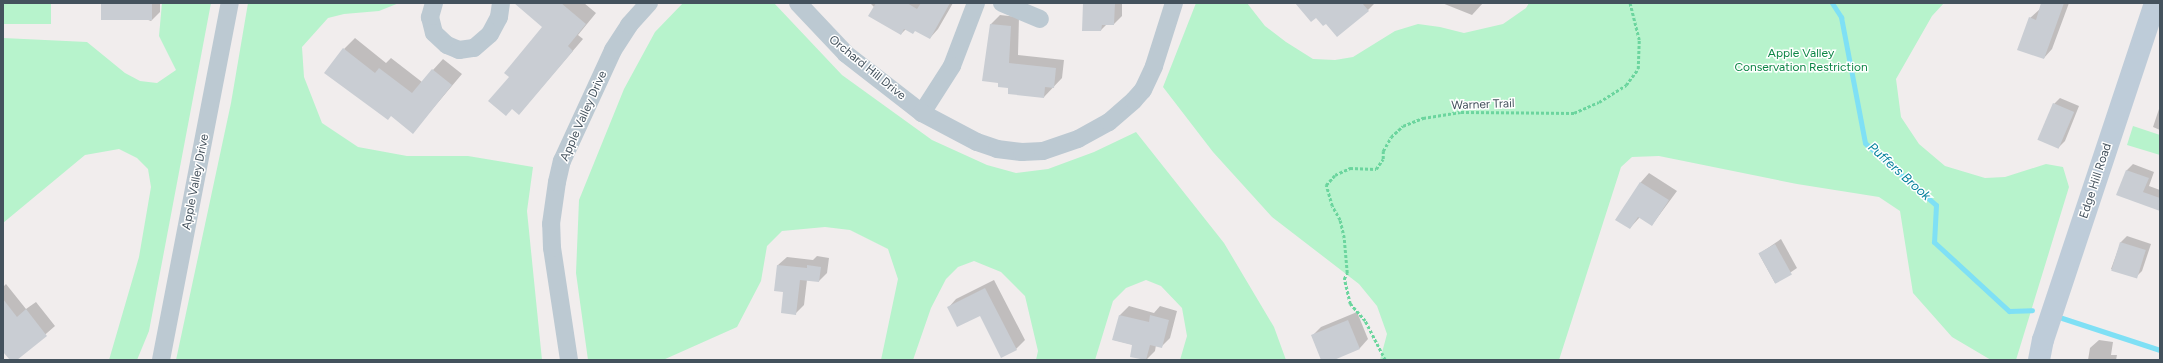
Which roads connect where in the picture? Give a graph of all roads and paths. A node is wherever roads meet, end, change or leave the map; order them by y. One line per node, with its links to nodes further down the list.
1 (230, 3): 13 (street, Apple Valley Drive)
2 (434, 3): 3 (street)
3 (501, 3)
4 (649, 3): 14 (street, Apple Valley Drive)
5 (798, 3): 12 (street, Orchard Hill Drive)
6 (976, 3): 12 (street)
7 (1002, 3): 11 (street)
8 (1174, 3): 12 (street, Orchard Hill Drive)
9 (1630, 3): 15 (path, Warner Trail)
10 (2155, 3): 16 (main road, Edge Hill Road)
11 (1040, 19)
12 (922, 113)
13 (161, 360)
14 (569, 360)
15 (1385, 360)
16 (2039, 360)

